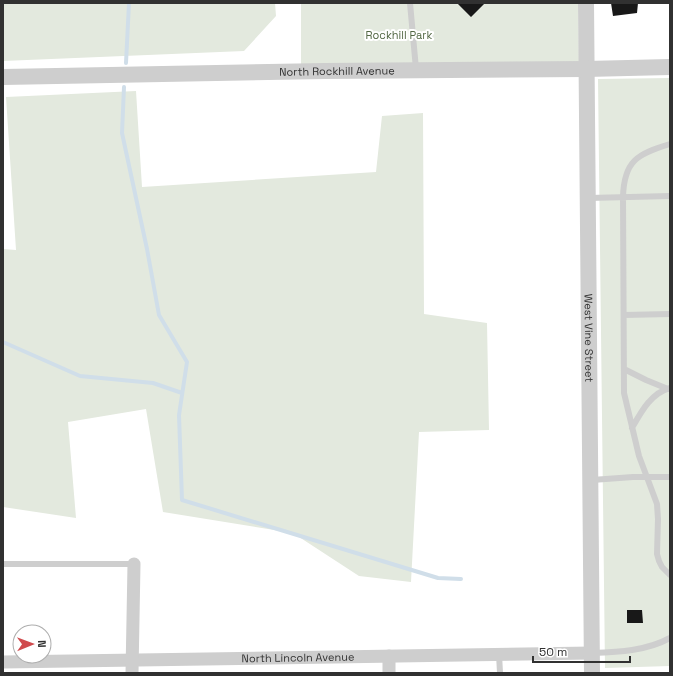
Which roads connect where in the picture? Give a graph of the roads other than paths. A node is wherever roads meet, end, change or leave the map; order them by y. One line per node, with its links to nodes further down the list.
1 (410, 3): 5 (lane)
2 (586, 3): 4 (street, West Vine Street)
3 (670, 67): 4 (street, North Rockhill Avenue)
4 (586, 69): 5 (street, North Rockhill Avenue); 10 (street, West Vine Street)
5 (416, 70): 6 (street, North Rockhill Avenue)
6 (3, 78)
7 (670, 144): 9 (lane)
8 (670, 196): 9 (lane)
9 (623, 197): 10 (lane); 12 (lane)
10 (588, 198): 18 (street, West Vine Street)
11 (670, 314): 12 (lane)
12 (624, 315): 13 (lane)
13 (624, 369): 14 (lane); 15 (lane)
14 (669, 388): 15 (lane)
15 (632, 428): 16 (lane)
16 (647, 477): 17 (lane); 18 (lane); 21 (lane)
17 (670, 477)
18 (590, 480): 26 (street, West Vine Street)
19 (3, 564): 20 (lane)
20 (134, 564): 28 (street)
21 (670, 575)
22 (670, 638): 23 (lane)
23 (658, 644): 24 (lane); 26 (lane)
24 (670, 644)
25 (499, 654): 26 (street, North Lincoln Avenue); 27 (street, North Lincoln Avenue); 32 (lane)
26 (592, 654): 33 (street, West Vine Street)
27 (389, 656): 28 (street, North Lincoln Avenue); 31 (street)
28 (132, 660): 29 (street, North Lincoln Avenue); 30 (street)
29 (3, 662)
30 (132, 673)
31 (389, 673)
32 (500, 673)
33 (592, 673)

